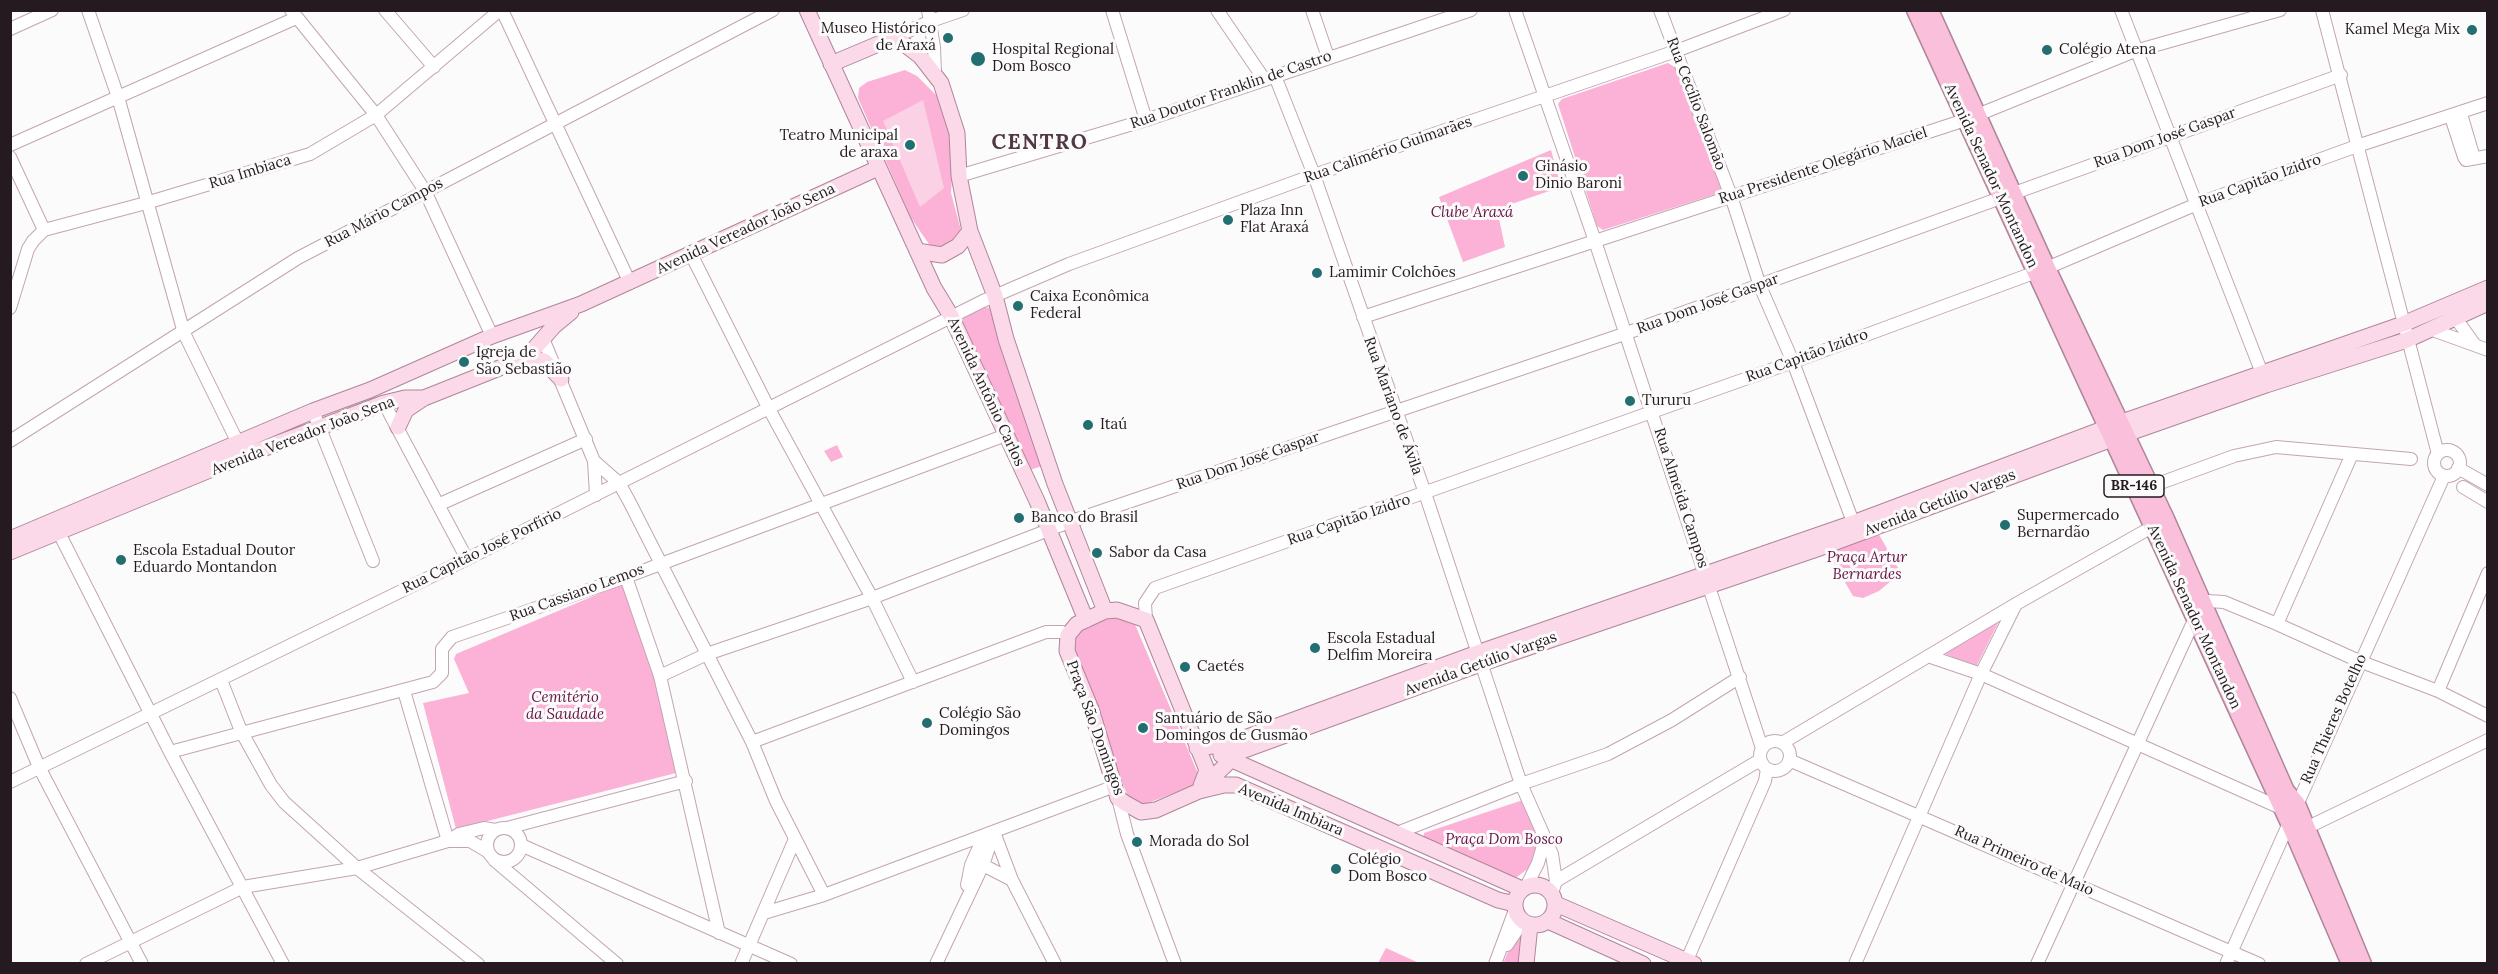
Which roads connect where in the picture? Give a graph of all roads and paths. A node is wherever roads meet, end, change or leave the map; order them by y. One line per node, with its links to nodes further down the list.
1 (52, 10): 22 (street)
2 (88, 10): 32 (street)
3 (385, 10): 28 (street)
4 (501, 10): 28 (street, Rua Imbiaca); 39 (street)
5 (772, 10): 39 (street, Rua Mário Campos)
6 (807, 10): 27 (main road, Avenida Antônio Carlos)
7 (963, 10): 21 (street)
8 (1112, 10): 38 (street)
9 (1217, 10): 31 (street, Rua Mariano de Ávila)
10 (1312, 10): 26 (street)
11 (1471, 10): 26 (street, Rua Doutor Franklin de Castro)
12 (1515, 10): 33 (street, Rua Almeida Campos)
13 (1660, 10): 24 (street, Rua Cecílio Salomão)
14 (1784, 10): 24 (street, Rua Calimério Guimarães)
15 (1915, 10): 37 (highway, Avenida Senador Montandon / BR-146)
16 (1930, 10): 37 (highway, Avenida Senador Montandon / BR-146)
17 (2121, 10): 25 (street)
18 (2280, 10): 25 (street, Rua Presidente Olegário Maciel)
19 (2322, 10): 30 (street)
20 (294, 14): 32 (street); 35 (street)
21 (929, 16): 23 (street); 29 (street)
22 (10, 29)
23 (895, 37): 27 (main road); 29 (main road)
24 (1676, 51): 33 (street, Rua Calimério Guimarães); 49 (street, Rua Cecílio Salomão)
25 (2135, 51): 37 (street, Rua Presidente Olegário Maciel); 40 (street)
26 (1328, 57): 31 (street, Rua Doutor Franklin de Castro)
27 (831, 64): 45 (main road, Avenida Antônio Carlos)
28 (434, 67): 35 (street, Rua Imbiaca)
29 (935, 73): 47 (main road, Avenida Antônio Carlos)
30 (2341, 75): 40 (street, Rua Dom José Gaspar); 42 (street)
31 (1270, 78): 38 (street, Rua Doutor Franklin de Castro); 46 (street, Rua Mariano de Ávila)
32 (118, 97): 41 (street); 51 (street)
33 (1544, 98): 46 (street, Rua Calimério Guimarães); 55 (street, Rua Almeida Campos)
34 (2487, 103): 36 (street, Rua Capitão Izidro)
35 (376, 115): 48 (street); 51 (street, Rua Imbiaca)
36 (2456, 115): 42 (street, Rua Capitão Izidro); 43 (street)
37 (1971, 117): 49 (street, Rua Presidente Olegário Maciel); 50 (highway, Avenida Senador Montandon / BR-146)
38 (1146, 120): 47 (street, Rua Doutor Franklin de Castro)
39 (555, 124): 48 (street, Rua Mário Campos); 59 (street)
40 (2169, 136): 50 (street, Rua Dom José Gaspar); 52 (street)
41 (10, 145)
42 (2357, 146): 52 (street, Rua Capitão Izidro); 70 (street)
43 (2487, 156)
44 (10, 157): 53 (street)
45 (878, 168): 56 (main road, Avenida Antônio Carlos); 57 (main road, Avenida Vereador João Sena)
46 (1314, 175): 62 (street, Rua Calimério Guimarães); 68 (street, Rua Mariano de Ávila)
47 (959, 176): 54 (main road, Avenida Antônio Carlos)
48 (425, 191): 72 (street, Rua Mário Campos); 74 (street)
49 (1731, 196): 55 (street, Rua Presidente Olegário Maciel); 60 (street, Rua Cecílio Salomão)
50 (2008, 197): 58 (highway, Avenida Senador Montandon / BR-146); 60 (street, Rua Dom José Gaspar)
51 (146, 203): 53 (street, Rua Imbiaca); 72 (street)
52 (2197, 204): 58 (street, Rua Capitão Izidro); 82 (street)
53 (44, 230): 65 (street)
54 (970, 231): 56 (main road); 62 (main road, Avenida Antônio Carlos)
55 (1595, 241): 68 (street, Rua Presidente Olegário Maciel); 73 (street, Rua Almeida Campos)
56 (916, 251): 67 (main road, Avenida Antônio Carlos)
57 (692, 256): 59 (main road, Avenida Vereador João Sena); 86 (street)
58 (2041, 270): 79 (street, Rua Capitão Izidro); 92 (highway, Avenida Senador Montandon / BR-146)
59 (630, 283): 64 (main road, Avenida Vereador João Sena)
60 (1760, 286): 73 (street, Rua Dom José Gaspar); 79 (street, Rua Cecílio Salomão)
61 (2487, 288): 66 (main road, Avenida Getúlio Vargas)
62 (995, 296): 67 (street, Rua Calimério Guimarães); 112 (main road, Avenida Antônio Carlos)
63 (2487, 303): 66 (main road, Avenida Getúlio Vargas)
64 (581, 304): 69 (main road, Avenida Vereador João Sena); 75 (main road, Avenida Vereador João Sena)
65 (10, 308)
66 (2451, 311): 70 (main road, Avenida Getúlio Vargas); 71 (main road, Avenida Getúlio Vargas); 77 (street)
67 (951, 316): 86 (street, Rua Capitão José Porfírio); 93 (main road, Avenida Antônio Carlos)
68 (1363, 317): 88 (street, Rua Mariano de Ávila)
69 (527, 323): 74 (main road, Avenida Vereador João Sena); 75 (main road)
70 (2403, 324): 76 (street); 82 (main road, Avenida Getúlio Vargas)
71 (2430, 329): 76 (main road, Avenida Getúlio Vargas); 77 (street)
72 (184, 333): 95 (street, Rua Mário Campos); 96 (street)
73 (1624, 334): 88 (street, Rua Dom José Gaspar); 89 (street, Rua Almeida Campos)
74 (492, 336): 80 (main road, Avenida Vereador João Sena)
75 (544, 340): 78 (main road, Avenida Vereador João Sena); 81 (street)
76 (2407, 340): 82 (main road, Avenida Getúlio Vargas); 98 (street)
77 (2482, 348)
78 (527, 357): 81 (main road); 84 (main road, Avenida Vereador João Sena)
79 (1793, 362): 89 (street, Rua Capitão Izidro); 115 (street, Rua Cecílio Salomão)
80 (408, 371): 83 (main road); 87 (main road, Avenida Vereador João Sena)
81 (561, 379): 94 (street)
82 (2264, 380): 92 (main road, Avenida Getúlio Vargas)
83 (405, 398): 84 (main road, Avenida Vereador João Sena); 85 (main road, Avenida Vereador João Sena)
84 (424, 398): 90 (main road)
85 (384, 403): 90 (street); 91 (main road, Avenida Vereador João Sena)
86 (768, 407): 103 (street, Rua Capitão José Porfírio); 110 (street)
87 (312, 411): 91 (street); 96 (main road, Avenida Vereador João Sena)
88 (1394, 411): 107 (street, Rua Mariano de Ávila); 112 (street, Rua Dom José Gaspar)
89 (1652, 411): 107 (street, Rua Capitão Izidro); 124 (street, Rua Almeida Campos)
90 (398, 427): 111 (street)
91 (319, 428): 114 (main road, Avenida Vereador João Sena); 120 (street)
92 (2115, 432): 106 (highway, Avenida Senador Montandon / BR-146); 115 (main road, Avenida Getúlio Vargas)
93 (1006, 435): 110 (street, Rua Cassiano Lemos); 116 (main road, Avenida Antônio Carlos)
94 (586, 439): 100 (street); 111 (street)
95 (10, 441)
96 (238, 443): 114 (main road, Avenida Vereador João Sena)
97 (2352, 454): 99 (street); 106 (street); 131 (street)
98 (2438, 454): 101 (street); 102 (street)
99 (2411, 459)
100 (594, 461): 103 (street); 108 (street)
101 (2458, 468): 102 (street); 104 (street)
102 (2444, 476): 136 (street, Rua Thieres Botelho)
103 (619, 483): 108 (street, Rua Capitão José Porfírio); 121 (street)
104 (2487, 484)
105 (2463, 487): 109 (street)
106 (2144, 489): 113 (highway, Avenida Senador Montandon / BR-146)
107 (1425, 493): 130 (street, Rua Capitão Izidro); 135 (street, Rua Mariano de Ávila)
108 (596, 495): 119 (street, Rua Capitão José Porfírio)
109 (2487, 502)
110 (821, 503): 121 (street, Rua Cassiano Lemos); 125 (street)
111 (440, 504): 119 (street)
112 (1072, 521): 116 (street, Rua Dom José Gaspar); 127 (main road, Avenida Antônio Carlos)
113 (2159, 523): 126 (street); 128 (highway, Avenida Senador Montandon / BR-146)
114 (55, 527): 117 (main road, Avenida Vereador João Sena); 118 (main road, Avenida Vereador João Sena); 145 (street)
115 (1855, 528): 124 (main road, Avenida Getúlio Vargas)
116 (1050, 531): 125 (street, Rua Dom José Gaspar); 129 (main road, Avenida Antônio Carlos)
117 (10, 539)
118 (10, 552)
119 (467, 559): 140 (street, Rua Capitão José Porfírio)
120 (373, 561)
121 (661, 562): 123 (street, Rua Cassiano Lemos); 133 (street)
122 (2487, 573): 143 (street)
123 (626, 577): 138 (street); 142 (street, Rua Cassiano Lemos)
124 (1708, 579): 135 (main road, Avenida Getúlio Vargas); 139 (street, Rua Almeida Campos)
125 (872, 598): 133 (street, Rua Dom José Gaspar); 141 (street)
126 (2016, 604): 134 (street); 137 (street)
127 (1105, 611): 129 (main road); 130 (main road)
128 (2199, 611): 131 (street); 151 (street); 164 (highway, Avenida Senador Montandon / BR-146); 164 (highway, Avenida Senador Montandon / BR-146)
129 (1086, 620): 132 (main road)
130 (1146, 620): 152 (main road)
131 (2277, 624): 136 (street)
132 (1068, 635): 141 (street); 163 (main road, Praça São Domingos)
133 (707, 654): 138 (street, Rua Dom José Gaspar); 149 (street)
134 (1928, 656): 137 (street); 150 (street)
135 (1481, 658): 152 (main road, Avenida Getúlio Vargas); 155 (main road, Avenida Getúlio Vargas); 160 (street, Rua Mariano de Ávila)
136 (2359, 661): 143 (street); 164 (street, Rua Thieres Botelho)
137 (1982, 674): 151 (street); 166 (street)
138 (660, 676): 158 (street)
139 (1740, 677): 154 (street, Rua Almeida Campos); 160 (street)
140 (221, 680): 145 (street, Rua Capitão José Porfírio); 147 (street)
141 (913, 682): 149 (street)
142 (404, 691): 147 (street, Rua Cassiano Lemos); 173 (street)
143 (2438, 691): 146 (street)
144 (10, 698): 157 (street)
145 (151, 714): 153 (street); 157 (street, Rua Capitão José Porfírio)
146 (2487, 716)
147 (241, 731): 153 (street, Rua Cassiano Lemos); 178 (street)
148 (2487, 740): 168 (street)
149 (752, 742): 171 (street)
150 (1782, 743): 154 (street); 156 (street)
151 (2136, 744): 164 (street); 181 (street)
152 (1203, 748): 155 (main road); 162 (main road)
153 (170, 752): 182 (street)
154 (1763, 759): 156 (street); 184 (street); 194 (street)
155 (1229, 760): 161 (main road, Avenida Imbiara); 162 (main road, Avenida Getúlio Vargas)
156 (1789, 760): 166 (street, Rua Primeiro de Maio)
157 (39, 767): 159 (street, Rua Capitão José Porfírio); 189 (street)
158 (686, 781): 167 (street); 188 (street)
159 (10, 782)
160 (1521, 784): 169 (street); 172 (street, Rua Mariano de Ávila)
161 (1300, 790): 165 (main road); 169 (main road, Avenida Imbiara)
162 (1199, 791): 163 (main road, Praça São Domingos); 165 (main road, Avenida Imbiara)
163 (1116, 792): 170 (street); 203 (street)
164 (2289, 806): 168 (highway, Avenida Senador Montandon / BR-146)
165 (1291, 810): 187 (main road, Avenida Imbiara)
166 (1920, 815): 181 (street, Rua Primeiro de Maio); 207 (street)
167 (501, 829): 173 (street); 175 (street); 176 (street)
168 (2296, 829): 191 (street); 210 (highway, Avenida Senador Montandon / BR-146); 211 (highway, Avenida Senador Montandon / BR-146)
169 (1397, 833): 183 (main road, Avenida Imbiara)
170 (989, 834): 174 (street); 177 (street); 179 (street)
171 (795, 839): 185 (street); 186 (street)
172 (1545, 839): 183 (street); 184 (street, Rua Mariano de Ávila)
173 (448, 841): 176 (street); 178 (street)
174 (951, 849): 177 (street); 185 (street)
175 (517, 854): 176 (street); 180 (street); 188 (street)
176 (491, 855): 180 (street)
177 (977, 865): 179 (street); 201 (street)
178 (357, 868): 182 (street); 198 (street)
179 (1012, 880): 202 (street)
180 (522, 884): 192 (street)
181 (2075, 885): 191 (street, Rua Primeiro de Maio); 208 (street)
182 (243, 887): 189 (street); 197 (street)
183 (1524, 888): 184 (main road, Avenida Imbiara); 187 (main road)
184 (1555, 893): 187 (main road); 194 (main road)
185 (824, 895): 186 (street)
186 (764, 913): 190 (street)
187 (1528, 918): 193 (street); 204 (main road); 205 (main road); 206 (main road, Avenida Imbiara)
188 (719, 933): 190 (street)
189 (130, 941): 195 (street); 196 (street)
190 (749, 945): 199 (street); 200 (street)
191 (2228, 957): 209 (street, Rua Primeiro de Maio)
192 (613, 962)
193 (1496, 962)
194 (1691, 962)
195 (86, 963)
196 (142, 963)
197 (283, 963)
198 (478, 963)
199 (741, 963)
200 (791, 963)
201 (936, 963)
202 (1055, 963)
203 (1175, 963)
204 (1526, 963)
205 (1536, 963)
206 (1644, 963)
207 (1855, 963)
208 (2037, 963)
209 (2259, 963)
210 (2350, 963)
211 (2363, 963)

